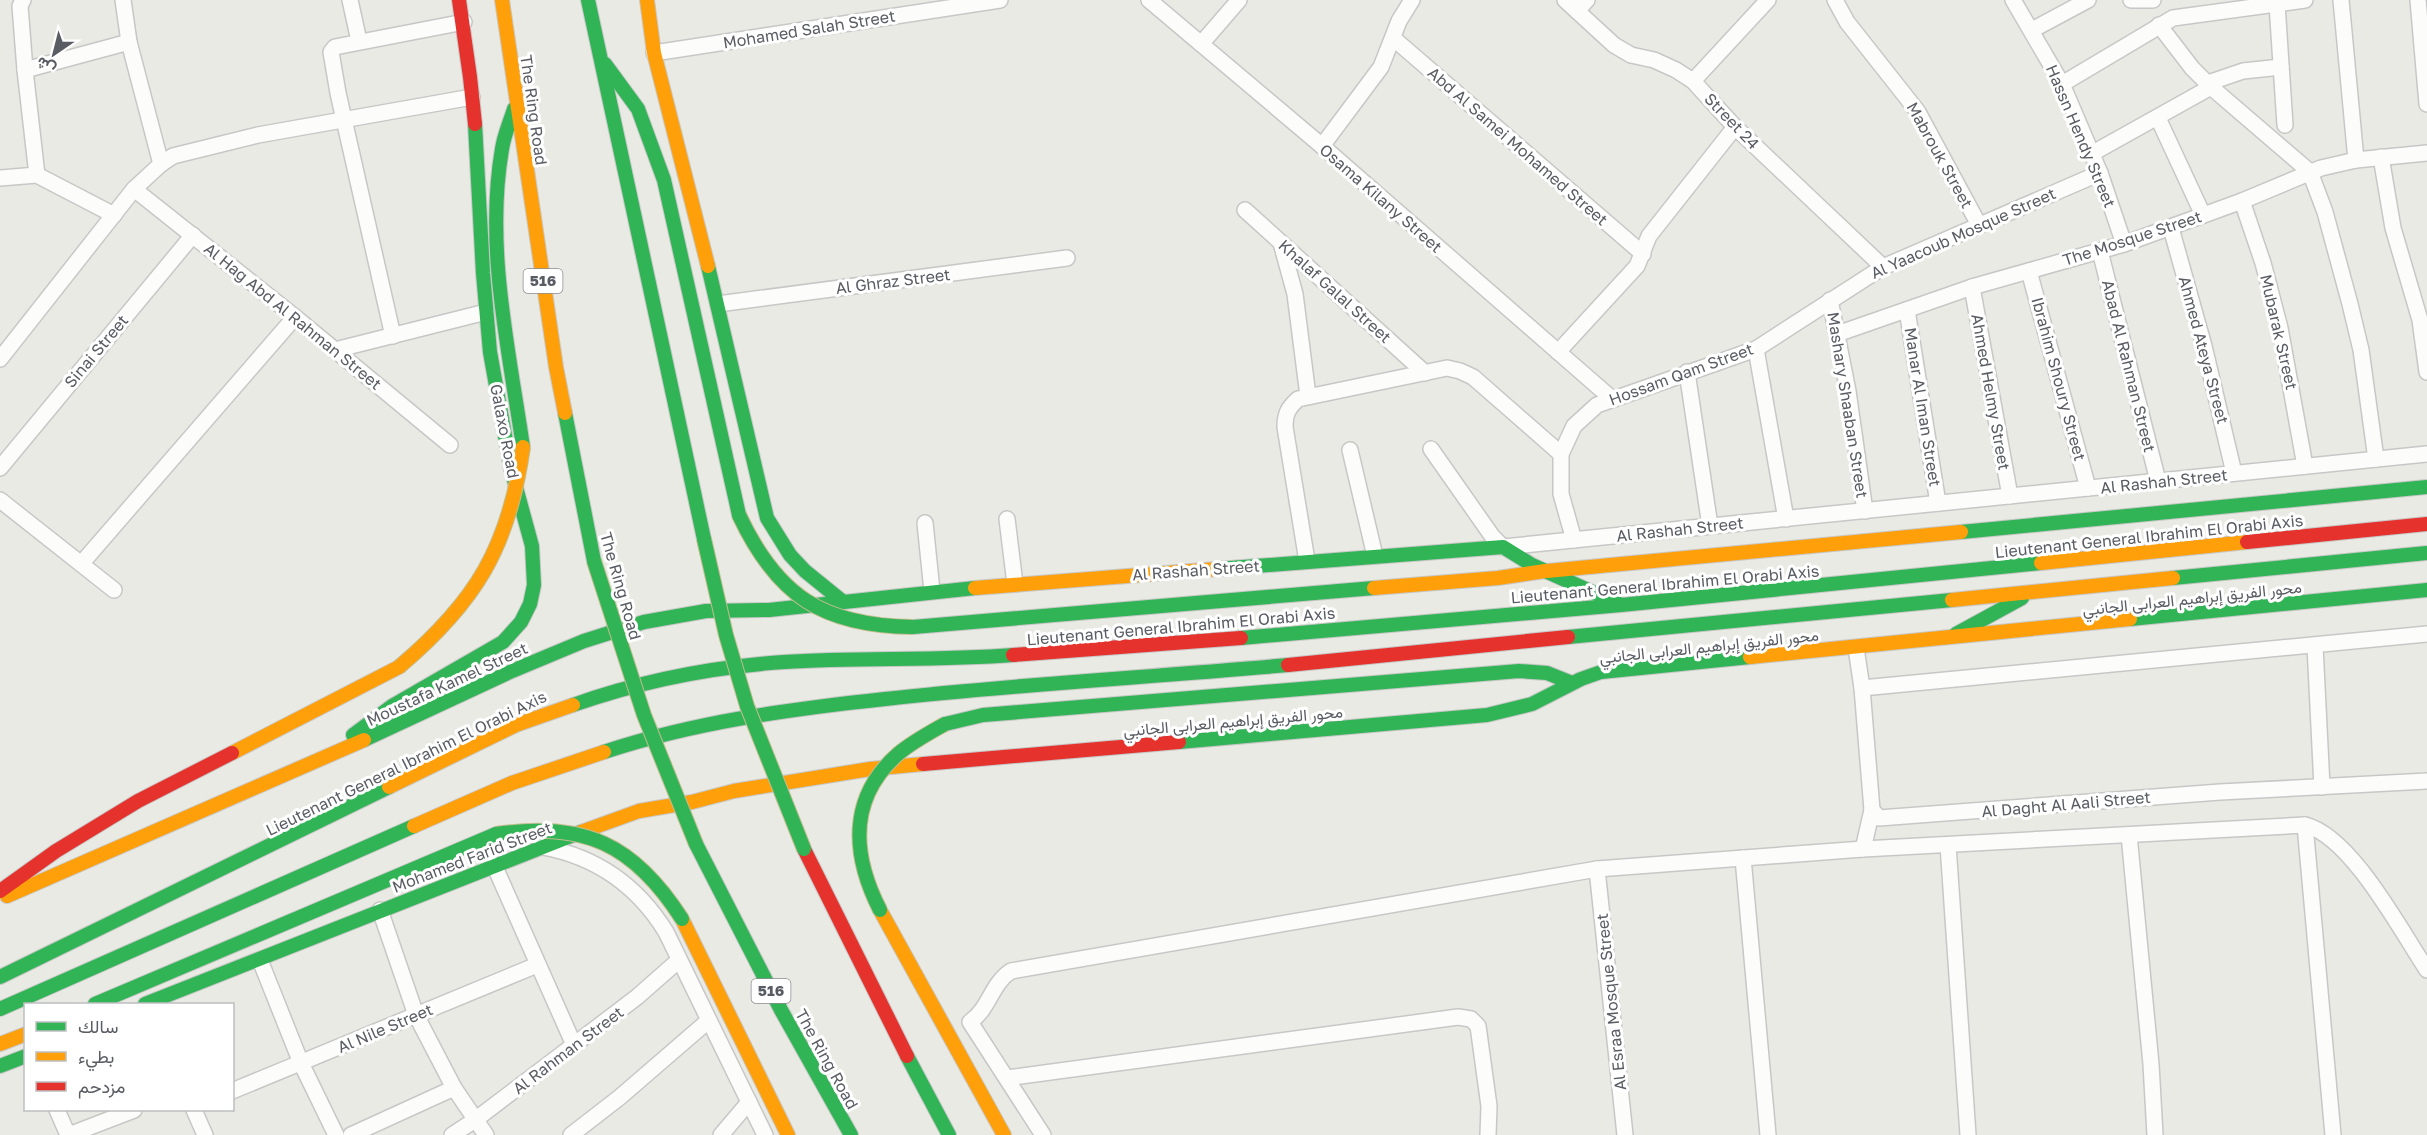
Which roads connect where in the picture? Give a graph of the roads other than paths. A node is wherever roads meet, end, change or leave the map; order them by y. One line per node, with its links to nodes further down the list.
1 (23, 0): 34 (street)
2 (123, 0): 28 (street)
3 (350, 0): 29 (street)
4 (459, 0): 24 (main road, Galaxo Road)
5 (502, 0): 39 (main road, The Ring Road / 516)
6 (588, 0): 32 (main road)
7 (647, 0): 31 (main road)
8 (1000, 0): 31 (street, Mohamed Salah Street)
9 (1149, 0): 30 (street, Osama Kilany Street)
10 (1239, 0): 30 (street)
11 (1412, 0): 27 (street)
12 (1564, 0): 23 (street, Street 24)
13 (1768, 0): 35 (street)
14 (1835, 0): 60 (street, Mabrouk Street)
15 (2013, 0): 26 (street, Hassn Hendy Street)
16 (2088, 0): 26 (street)
17 (2131, 0): 18 (street)
18 (2152, 0)
19 (2305, 0): 22 (street)
20 (2341, 0): 49 (street)
21 (2418, 0): 40 (street)
22 (2277, 4): 25 (street); 33 (street)
23 (1582, 6): 35 (street, Street 24)
24 (464, 22): 29 (street); 38 (main road, Galaxo Road)
25 (2166, 22): 36 (street); 37 (street)
26 (2032, 30): 36 (street, Hassn Hendy Street)
27 (1393, 38): 45 (street); 66 (street, Abd Al Samei Mohamed Street)
28 (129, 42): 34 (street); 50 (street)
29 (359, 42): 42 (street)
30 (1201, 44): 45 (street, Osama Kilany Street)
31 (654, 53): 74 (main road)
32 (601, 59): 116 (main road, bridge); 182 (main road, bridge)
33 (2281, 67): 37 (street); 43 (street)
34 (25, 70): 53 (street)
35 (1693, 81): 44 (street, Street 24)
36 (2062, 84): 47 (street, Hassn Hendy Street)
37 (2210, 85): 41 (street); 51 (street)
38 (472, 97): 42 (street); 76 (main road, Galaxo Road)
39 (516, 101): 143 (main road, bridge); 181 (main road, The Ring Road / 516, bridge)
40 (2427, 104)
41 (2158, 118): 47 (street); 59 (street)
42 (344, 119): 50 (street); 79 (street)
43 (2285, 125)
44 (1736, 127): 66 (street); 68 (street, Street 24)
45 (1322, 146): 82 (street, Osama Kilany Street)
46 (2427, 153): 48 (street, The Mosque Street)
47 (2091, 154): 52 (street, Hassn Hendy Street)
48 (2381, 157): 49 (street, The Mosque Street); 72 (street)
49 (2356, 160): 51 (street, The Mosque Street)
50 (161, 164): 55 (street)
51 (2310, 172): 56 (street, The Mosque Street); 94 (street)
52 (2100, 173): 60 (street, Al Yaacoub Mosque Street); 64 (street, Hassn Hendy Street)
53 (37, 175): 54 (street); 58 (street)
54 (0, 178)
55 (134, 189): 58 (street); 62 (street, Al Hag Abd Al Rahman Street)
56 (2242, 201): 59 (street, The Mosque Street); 95 (street, Mubarak Street)
57 (1245, 210): 63 (street, Khalaf Galal Street)
58 (114, 215): 83 (street)
59 (2203, 215): 61 (street, The Mosque Street)
60 (1979, 225): 68 (street, Al Yaacoub Mosque Street)
61 (2171, 228): 64 (street, The Mosque Street); 97 (street, Ahmed Ateya Street)
62 (193, 235): 77 (street, Al Hag Abd Al Rahman Street); 96 (street, Sinai Street)
63 (1280, 243): 86 (street, Khalaf Galal Street); 87 (street)
64 (2124, 244): 65 (street, The Mosque Street)
65 (2100, 251): 69 (street, The Mosque Street); 98 (street, Abad Al Rahman Street)
66 (1643, 254): 82 (street)
67 (1067, 258): 74 (street, Al Ghraz Street)
68 (1883, 267): 73 (street, Al Yaacoub Mosque Street)
69 (2029, 271): 70 (street, The Mosque Street); 100 (street, Ibrahim Shoury Street)
70 (1972, 287): 75 (street, The Mosque Street); 101 (street, Ahmed Helmy Street)
71 (2427, 291): 72 (street)
72 (2411, 293): 85 (street)
73 (1830, 300): 78 (street, Mashary Shaaban Street); 80 (street, Hossam Qam Street)
74 (718, 304): 122 (main road)
75 (1907, 310): 78 (street, The Mosque Street); 103 (street, Manar Al Iman Street)
76 (486, 312): 79 (street); 130 (main road, Galaxo Road)
77 (295, 317): 81 (street, Al Hag Abd Al Rahman Street); 115 (street)
78 (1837, 334): 104 (street, Mashary Shaaban Street)
79 (393, 336): 81 (street)
80 (1756, 349): 84 (street, Hossam Qam Street); 106 (street)
81 (335, 350): 89 (street, Al Hag Abd Al Rahman Street)
82 (1558, 352): 88 (street, Osama Kilany Street)
83 (0, 359)
84 (1687, 372): 88 (street, Hossam Qam Street); 109 (street)
85 (2427, 372)
86 (1425, 373): 87 (street); 92 (street)
87 (1308, 396): 114 (street)
88 (1611, 398): 92 (street, Hossam Qam Street)
89 (450, 446)
90 (1431, 448): 111 (street)
91 (1350, 450): 113 (street)
92 (1561, 454): 110 (street, Hossam Qam Street)
93 (2427, 454): 94 (street, Al Rashah Street)
94 (2376, 459): 95 (street, Al Rashah Street)
95 (2305, 466): 97 (street, Al Rashah Street)
96 (0, 468)
97 (2234, 473): 98 (street, Al Rashah Street)
98 (2158, 481): 100 (street, Al Rashah Street)
99 (2427, 487): 116 (main road)
100 (2088, 488): 101 (street, Al Rashah Street)
101 (2010, 496): 103 (street, Al Rashah Street)
102 (0, 500): 115 (street)
103 (1938, 503): 104 (street, Al Rashah Street)
104 (1865, 511): 106 (street, Al Rashah Street)
105 (1007, 519): 117 (street)
106 (1786, 519): 109 (street, Al Rashah Street)
107 (925, 523): 120 (street)
108 (2427, 524): 123 (main road, Lieutenant General Ibrahim El Orabi Axis)
109 (1710, 526): 110 (street, Al Rashah Street)
110 (1574, 540): 111 (street, Al Rashah Street)
111 (1503, 547): 113 (main road, Al Rashah Street); 116 (main road)
112 (2427, 553): 121 (main road)
113 (1375, 556): 114 (main road, Al Rashah Street)
114 (1307, 561): 117 (main road, Al Rashah Street)
115 (81, 564): 118 (street)
116 (1545, 571): 123 (main road)
117 (1015, 584): 120 (main road, Al Rashah Street)
118 (114, 590)
119 (2427, 590): 125 (main road, محور الفريق إبراهيم العرابى الجانبي)
120 (932, 591): 122 (main road, Moustafa Kamel Street)
121 (2031, 593): 125 (main road); 153 (main road)
122 (842, 601): 130 (main road, Moustafa Kamel Street)
123 (1621, 605): 150 (main road, Lieutenant General Ibrahim El Orabi Axis)
124 (2427, 634): 126 (street)
125 (1947, 639): 127 (main road, محور الفريق إبراهيم العرابى الجانبي)
126 (2316, 646): 129 (street); 133 (street)
127 (1856, 648): 128 (main road, محور الفريق إبراهيم العرابى الجانبي); 129 (street)
128 (1572, 683): 131 (main road, محور الفريق إبراهيم العرابى الجانبي); 183 (main road, bridge)
129 (1862, 688): 134 (street)
130 (329, 757): 144 (main road, Moustafa Kamel Street)
131 (822, 776): 138 (main road, Mohamed Farid Street)
132 (2427, 781): 133 (street, Al Daght Al Aali Street)
133 (2322, 787): 134 (street, Al Daght Al Aali Street)
134 (1872, 810): 139 (street)
135 (2305, 825): 136 (street); 149 (street); 190 (street)
136 (2129, 835): 137 (street); 189 (street)
137 (1948, 845): 139 (street); 188 (street)
138 (540, 847): 141 (main road, Mohamed Farid Street); 147 (street)
139 (1863, 849): 140 (street)
140 (1743, 858): 142 (street); 187 (street)
141 (494, 865): 145 (main road, Mohamed Farid Street); 148 (street)
142 (1597, 868): 162 (street); 186 (street, Al Esraa Mosque Street)
143 (0, 891)
144 (0, 899)
145 (380, 910): 146 (main road, Mohamed Farid Street); 154 (street)
146 (260, 960): 152 (main road, Mohamed Farid Street); 160 (street)
147 (679, 960): 155 (street); 158 (street, Al Rahman Street)
148 (537, 965): 154 (street, Al Nile Street); 158 (street)
149 (2427, 970)
150 (0, 977)
151 (100, 1003): 180 (main road, bridge)
152 (150, 1003)
153 (0, 1009)
154 (416, 1015): 160 (street, Al Nile Street); 163 (street)
155 (708, 1021): 165 (street); 177 (street)
156 (24, 1035): 157 (main road)
157 (0, 1044)
158 (574, 1044): 169 (street, Al Rahman Street)
159 (24, 1057): 161 (main road)
160 (301, 1063): 164 (street, Al Nile Street); 173 (street)
161 (0, 1066)
162 (1007, 1078): 184 (street); 185 (street)
163 (454, 1088): 169 (street); 174 (street)
164 (234, 1090)
165 (749, 1102): 178 (street); 179 (street)
166 (57, 1111): 171 (street)
167 (132, 1111): 170 (street)
168 (194, 1111): 172 (street)
169 (475, 1120): 175 (street, Al Rahman Street); 176 (street)
170 (107, 1128): 171 (street)
171 (69, 1135)
172 (205, 1135)
173 (336, 1135)
174 (351, 1135)
175 (452, 1135)
176 (486, 1135)
177 (571, 1135)
178 (721, 1135)
179 (765, 1135)
180 (788, 1135)
181 (851, 1135)
182 (949, 1135)
183 (1004, 1135)
184 (1042, 1135)
185 (1488, 1135)
186 (1625, 1135)
187 (1768, 1135)
188 (1968, 1135)
189 (2155, 1135)
190 (2333, 1135)

